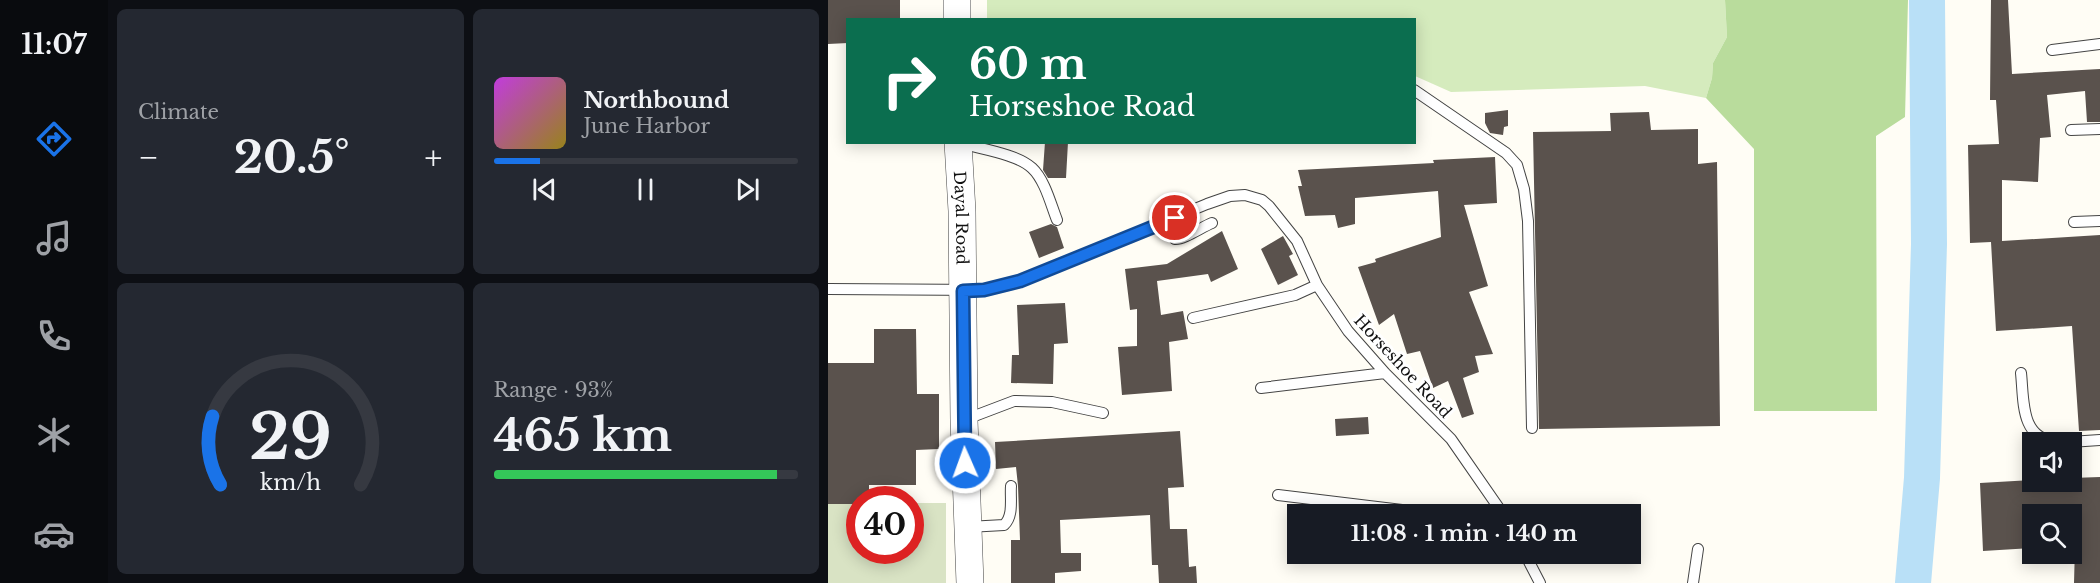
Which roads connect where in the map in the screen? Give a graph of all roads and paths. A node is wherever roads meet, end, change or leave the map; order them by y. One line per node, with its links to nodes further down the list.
1 (957, 0): 2 (street)
2 (957, 18)
3 (2100, 44): 4 (lane)
4 (2052, 50)
5 (1416, 91): 24 (lane)
6 (2100, 129): 7 (lane)
7 (2071, 130)
8 (959, 144): 17 (street, Dayal Road)
9 (966, 144): 10 (lane)
10 (1057, 220)
11 (2100, 221): 12 (lane)
12 (2074, 222)
13 (1212, 223): 14 (lane)
14 (1159, 224): 15 (lane, Horseshoe Road); 17 (lane, Horseshoe Road)
15 (1317, 285): 18 (lane); 19 (lane, Horseshoe Road)
16 (828, 289): 17 (lane, Horseshoe Road)
17 (963, 291): 23 (street, Dayal Road)
18 (1193, 318)
19 (1385, 373): 21 (lane); 31 (lane, Horseshoe Road)
20 (2021, 373): 25 (lane)
21 (1261, 388)
22 (1103, 413): 23 (lane)
23 (964, 420): 32 (street, Dayal Road)
24 (1533, 428)
25 (2034, 432)
26 (2100, 440): 27 (lane)
27 (2082, 441)
28 (1011, 486): 32 (lane)
29 (1278, 495): 30 (lane)
30 (1352, 504)
31 (1496, 504)
32 (968, 527): 35 (street, Dayal Road)
33 (1698, 549): 37 (lane)
34 (1530, 564): 36 (lane)
35 (970, 583)
36 (1540, 583)
37 (1693, 583)

